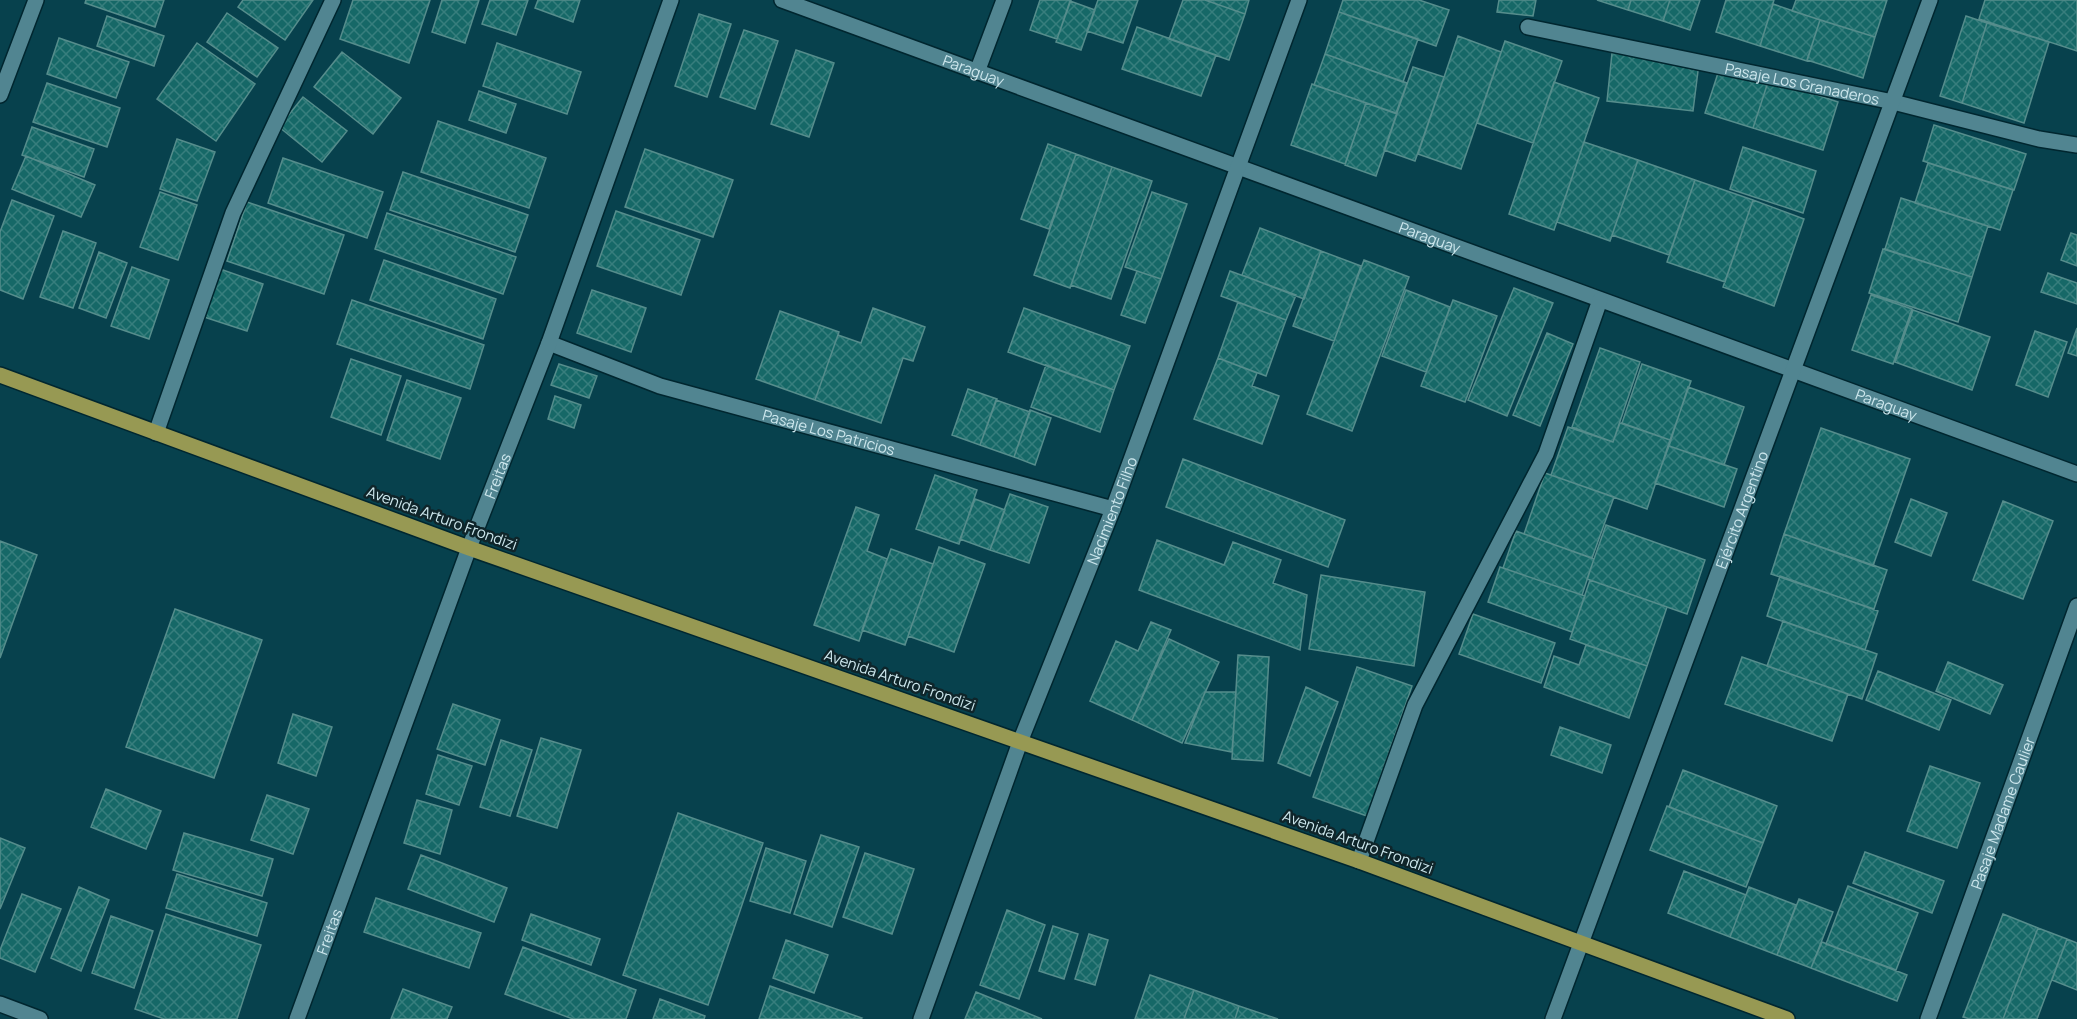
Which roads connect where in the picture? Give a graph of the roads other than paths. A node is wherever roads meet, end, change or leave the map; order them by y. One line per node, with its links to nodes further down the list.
1 (36, 0): 10 (street)
2 (333, 0): 18 (street)
3 (671, 0): 15 (street, Freitas)
4 (782, 0): 9 (street, Paraguay)
5 (1004, 0): 9 (street)
6 (1299, 0): 13 (street, Nacimiento Filho)
7 (1930, 0): 11 (street, Ejército Argentino)
8 (1528, 27): 11 (street, Pasaje Los Granaderos)
9 (977, 72): 13 (street, Paraguay)
10 (0, 95)
11 (1893, 102): 12 (street, Pasaje Los Granaderos); 16 (street, Ejército Argentino)
12 (2077, 145)
13 (1239, 168): 14 (street, Paraguay); 20 (street, Nacimiento Filho)
14 (1600, 300): 16 (street, Paraguay); 24 (street)
15 (549, 343): 20 (street, Pasaje Los Patricios); 21 (street, Freitas)
16 (1794, 371): 19 (street, Paraguay); 25 (street, Ejército Argentino)
17 (0, 375): 18 (main road, Avenida Arturo Frondizi)
18 (156, 433): 21 (main road, Avenida Arturo Frondizi)
19 (2077, 474)
20 (1113, 509): 23 (street, Nacimiento Filho)
21 (469, 548): 23 (main road, Avenida Arturo Frondizi); 28 (street, Freitas)
22 (2077, 606): 32 (street, Pasaje Madame Caulier)
23 (1020, 741): 24 (main road, Avenida Arturo Frondizi); 29 (street, Nacimiento Filho)
24 (1359, 861): 25 (main road, Avenida Arturo Frondizi)
25 (1583, 944): 30 (street, Ejército Argentino); 31 (main road, Avenida Arturo Frondizi)
26 (0, 1004): 27 (street)
27 (40, 1019)
28 (297, 1019)
29 (921, 1019)
30 (1553, 1019)
31 (1787, 1019)
32 (1928, 1019)

